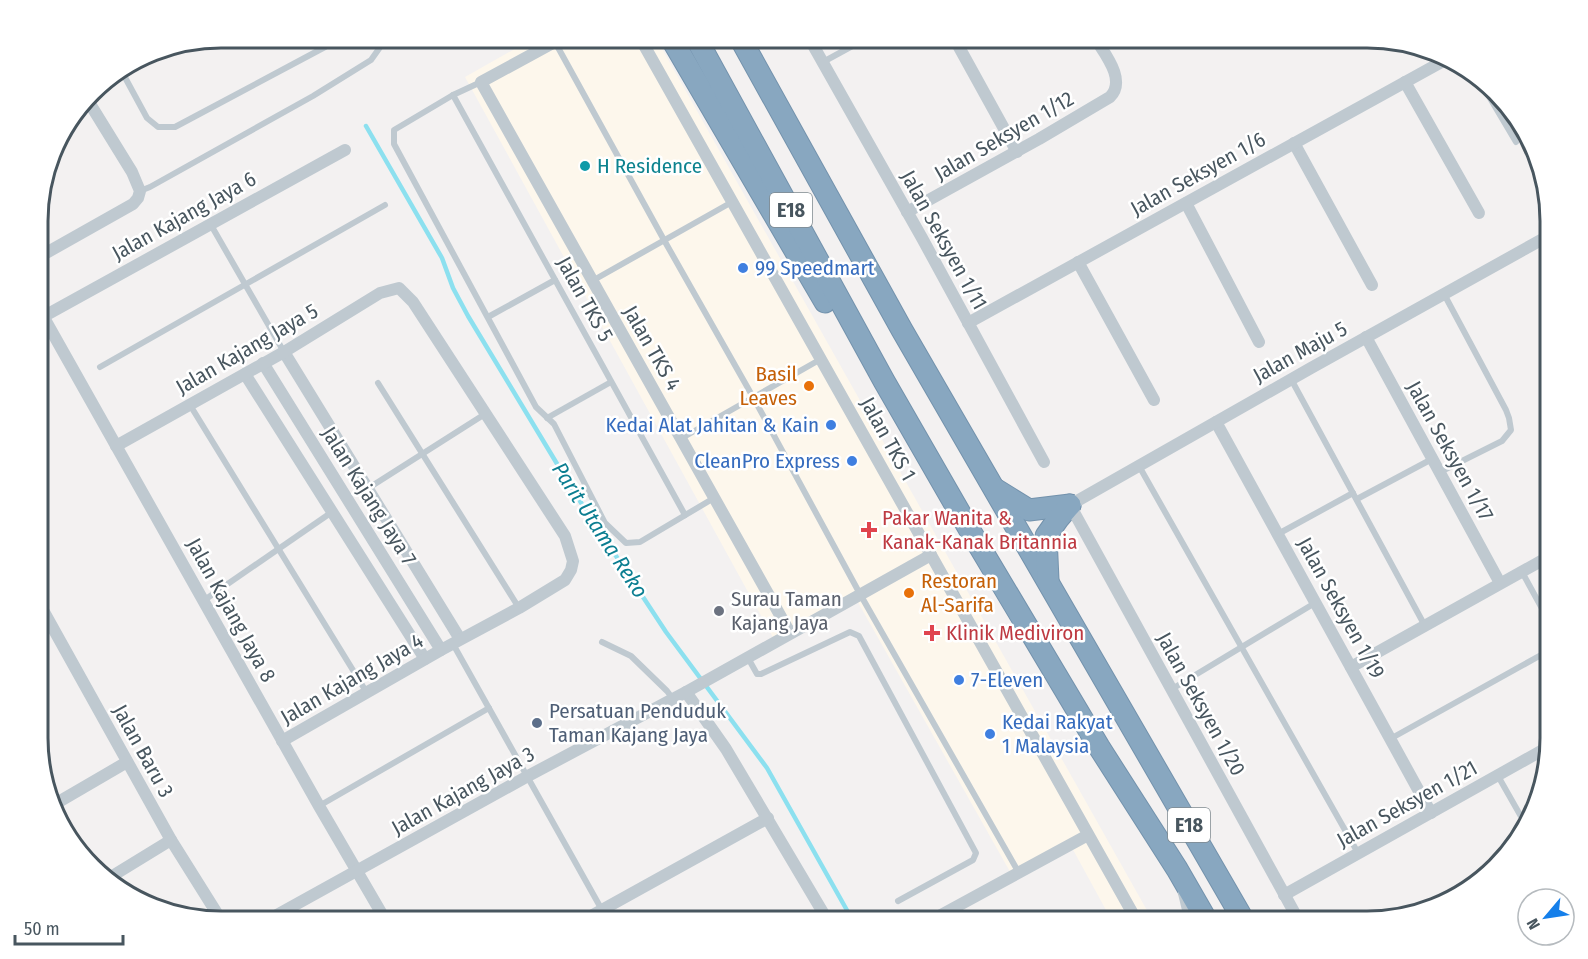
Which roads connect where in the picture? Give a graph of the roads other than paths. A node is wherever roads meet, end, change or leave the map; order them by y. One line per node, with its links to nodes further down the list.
1 (323, 48): 15 (lane)
2 (379, 48): 25 (lane)
3 (542, 48): 16 (street)
4 (563, 48): 32 (lane)
5 (646, 48): 26 (street, Jalan TKS 1)
6 (677, 48): 53 (highway)
7 (701, 48): 53 (highway, E18)
8 (746, 48): 69 (highway, E18)
9 (815, 48): 13 (street, Jalan Seksyen 1/11)
10 (849, 48): 13 (lane)
11 (960, 48): 24 (street)
12 (1101, 48): 24 (street, Jalan Seksyen 1/12)
13 (823, 62): 29 (street, Jalan Seksyen 1/11)
14 (1439, 64): 17 (street, Jalan Seksyen 1/6)
15 (125, 77)
16 (481, 82): 18 (lane); 37 (street, Jalan TKS 4)
17 (1405, 82): 22 (street, Jalan Seksyen 1/6); 30 (street)
18 (453, 95): 36 (lane, Jalan TKS 5); 42 (lane)
19 (1493, 103): 21 (lane)
20 (89, 110): 25 (street)
21 (1516, 142)
22 (1294, 143): 27 (street, Jalan Seksyen 1/6); 39 (street)
23 (345, 150): 31 (street, Jalan Kajang Jaya 6)
24 (1017, 152): 29 (street, Jalan Seksyen 1/12)
25 (140, 191): 34 (street)
26 (733, 201): 32 (lane); 48 (street, Jalan TKS 1)
27 (1186, 202): 35 (street, Jalan Seksyen 1/6); 46 (street)
28 (385, 205): 38 (lane)
29 (907, 213): 43 (street, Jalan Seksyen 1/11)
30 (1479, 213)
31 (210, 224): 38 (lane); 41 (street, Jalan Kajang Jaya 6)
32 (664, 240): 37 (lane); 56 (lane)
33 (1540, 241): 40 (street, Jalan Maju 5)
34 (48, 252)
35 (1078, 262): 43 (street, Jalan Seksyen 1/6); 57 (street)
36 (555, 280): 42 (lane); 54 (lane, Jalan TKS 5)
37 (592, 281): 62 (street, Jalan TKS 4)
38 (245, 285): 47 (lane); 50 (lane)
39 (1372, 285)
40 (1444, 294): 45 (street, Jalan Maju 5); 68 (lane)
41 (48, 313)
42 (488, 317): 60 (lane)
43 (968, 323): 66 (street, Jalan Seksyen 1/11)
44 (48, 329): 63 (street, Jalan Kajang Jaya 8)
45 (1366, 338): 52 (street, Jalan Maju 5); 65 (street, Jalan Seksyen 1/17)
46 (1259, 342)
47 (284, 352): 49 (street, Jalan Kajang Jaya 5); 59 (street, Jalan Kajang Jaya 5); 70 (street)
48 (821, 359): 56 (lane); 78 (street, Jalan TKS 1)
49 (263, 363): 51 (street, Jalan Kajang Jaya 5); 92 (street, Jalan Kajang Jaya 7)
50 (100, 367)
51 (244, 374): 58 (street, Jalan Kajang Jaya 5); 74 (street)
52 (1291, 379): 61 (street, Jalan Maju 5); 71 (lane)
53 (884, 381): 117 (highway, E18)
54 (611, 382): 60 (lane); 75 (lane, Jalan TKS 5)
55 (378, 383): 64 (lane)
56 (753, 397): 62 (lane); 83 (lane)
57 (1154, 400)
58 (190, 404): 63 (street, Jalan Kajang Jaya 5); 77 (lane)
59 (486, 414): 64 (lane); 87 (street)
60 (547, 418): 75 (lane)
61 (1216, 422): 67 (street, Jalan Maju 5); 76 (street, Jalan Seksyen 1/19)
62 (682, 438): 72 (street, Jalan TKS 4)
63 (116, 446): 84 (street, Jalan Kajang Jaya 8)
64 (423, 454): 70 (lane); 87 (lane)
65 (1432, 459): 68 (street, Jalan Seksyen 1/17); 71 (lane)
66 (1044, 462)
67 (1139, 466): 73 (street, Jalan Maju 5); 93 (lane)
68 (1440, 472): 81 (street, Jalan Seksyen 1/17)
69 (992, 488): 73 (highway); 82 (highway, E18)
70 (367, 489): 92 (street)
71 (1355, 496): 76 (lane); 89 (lane)
72 (715, 498): 75 (lane); 90 (street, Jalan TKS 4)
73 (1070, 506): 82 (highway); 98 (street, Jalan Seksyen 1/20)
74 (332, 512): 77 (lane); 96 (street)
75 (686, 515)
76 (1278, 534): 85 (street, Jalan Seksyen 1/19)
77 (279, 549): 84 (lane); 100 (lane)
78 (931, 555): 83 (street, Jalan Kajang Jaya 3); 114 (street, Jalan TKS 1)
79 (1540, 561): 80 (street)
80 (1522, 572): 81 (street); 86 (lane)
81 (1500, 583): 89 (street)
82 (1048, 584): 132 (highway, E18)
83 (860, 594): 90 (street, Jalan Kajang Jaya 3); 119 (lane)
84 (203, 601): 104 (street, Jalan Kajang Jaya 8)
85 (1316, 603): 93 (lane); 97 (street, Jalan Seksyen 1/19)
86 (1540, 605)
87 (519, 608): 92 (street)
88 (48, 619): 106 (street, Jalan Baru 3)
89 (1425, 626): 97 (street)
90 (790, 633): 95 (street, Jalan Kajang Jaya 3)
91 (602, 642): 101 (lane)
92 (451, 644): 96 (street, Jalan Kajang Jaya 4); 102 (lane)
93 (1242, 647): 98 (lane); 116 (lane)
94 (1540, 656): 103 (lane)
95 (748, 657): 99 (street, Jalan Kajang Jaya 3); 122 (lane)
96 (425, 660): 100 (street, Jalan Kajang Jaya 4)
97 (1351, 667): 103 (street, Jalan Seksyen 1/19)
98 (1171, 689): 121 (street, Jalan Seksyen 1/20)
99 (688, 691): 101 (street, Jalan Kajang Jaya 3); 113 (street)
100 (367, 693): 104 (street, Jalan Kajang Jaya 4)
101 (673, 699): 107 (street, Jalan Kajang Jaya 3)
102 (489, 708): 107 (lane); 110 (lane)
103 (1390, 739): 111 (street, Jalan Seksyen 1/19)
104 (282, 741): 110 (street, Jalan Kajang Jaya 8)
105 (1540, 753): 108 (street, Jalan Seksyen 1/21)
106 (128, 762): 109 (street); 115 (street, Jalan Baru 3)
107 (528, 776): 118 (street, Jalan Kajang Jaya 3); 123 (lane)
108 (1498, 776): 111 (street, Jalan Seksyen 1/21); 112 (lane)
109 (60, 801)
110 (319, 806): 118 (street, Jalan Kajang Jaya 8)
111 (1431, 813): 116 (street, Jalan Seksyen 1/21)
112 (1521, 817)
113 (768, 818): 123 (street); 127 (street)
114 (1088, 834): 119 (street); 129 (street, Jalan TKS 1)
115 (171, 840): 120 (street); 124 (street, Jalan Baru 3)
116 (1358, 854): 121 (street, Jalan Seksyen 1/21)
117 (1177, 869): 130 (street); 131 (highway, E18)
118 (357, 872): 125 (street, Jalan Kajang Jaya 3); 126 (street, Jalan Kajang Jaya 8)
119 (1019, 873): 128 (street)
120 (115, 874)
121 (1284, 895): 133 (street, Jalan Seksyen 1/20)
122 (898, 901)
123 (603, 910)
124 (215, 911)
125 (285, 911)
126 (380, 911)
127 (822, 911)
128 (949, 911)
129 (1131, 911)
130 (1188, 911)
131 (1201, 911)
132 (1238, 911)
133 (1293, 911)

